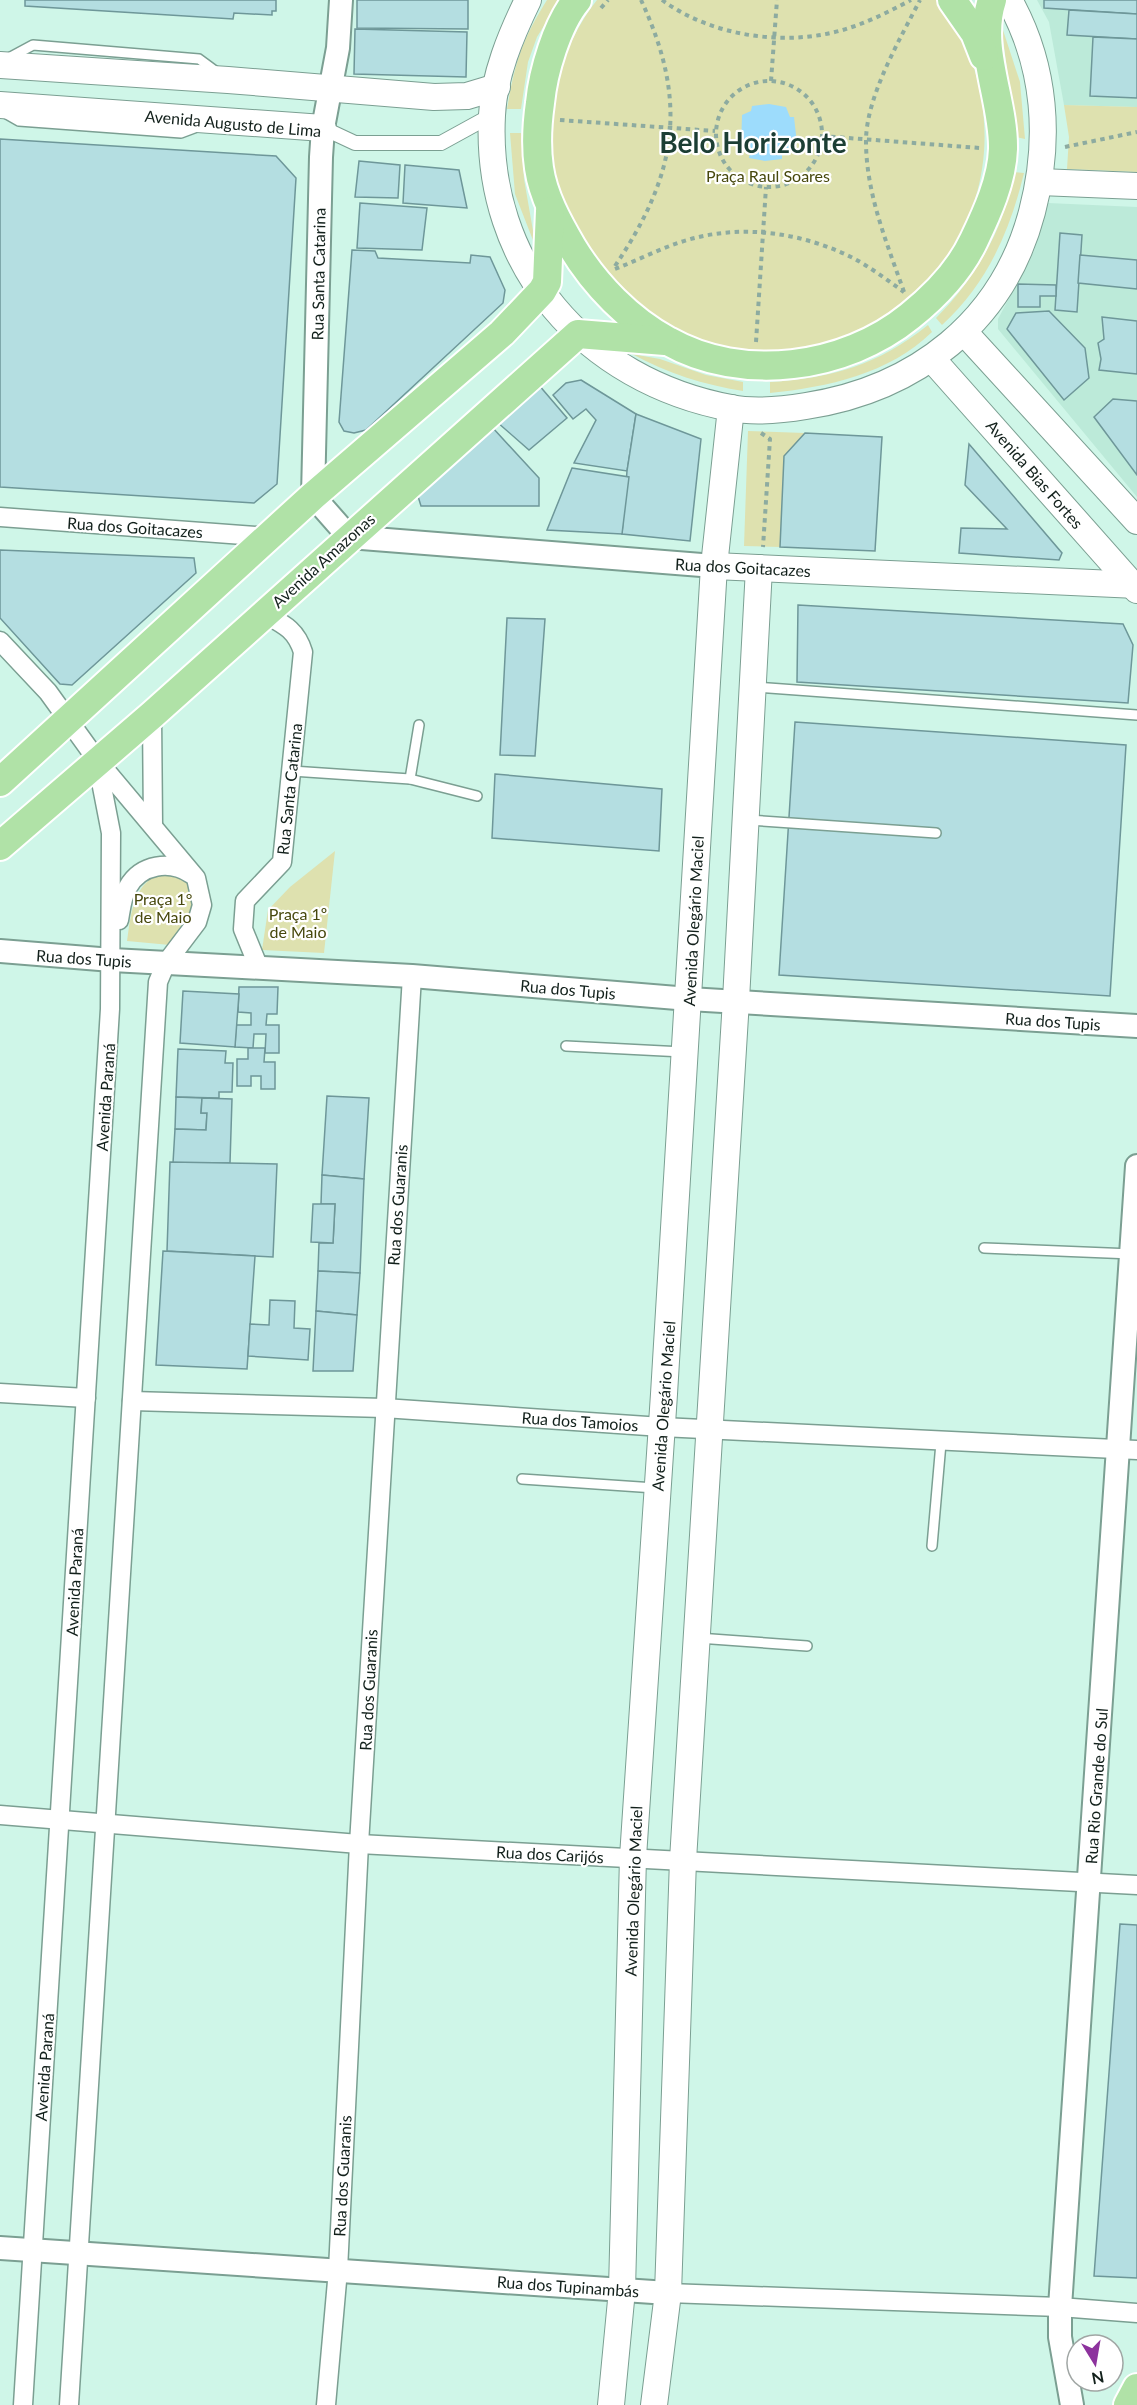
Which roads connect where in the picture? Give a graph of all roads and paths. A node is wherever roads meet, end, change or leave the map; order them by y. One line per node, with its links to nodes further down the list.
1 (341, 0): 18 (street, Rua Santa Catarina)
2 (528, 0): 17 (main road)
3 (608, 0): 12 (path)
4 (641, 0): 27 (path)
5 (662, 0): 13 (path)
6 (777, 0): 13 (path)
7 (911, 0): 13 (path)
8 (920, 0): 33 (path)
9 (952, 0): 15 (main road)
10 (992, 0): 15 (main road)
11 (1009, 0): 35 (main road)
12 (587, 7): 40 (main road)
13 (774, 36): 16 (path)
14 (0, 64): 18 (main road)
15 (992, 75): 34 (main road)
16 (771, 81): 29 (path); 31 (path)
17 (497, 87): 18 (main road); 22 (main road)
18 (331, 88): 26 (street, Rua Santa Catarina)
19 (0, 105): 23 (main road, Avenida Augusto de Lima)
20 (561, 109): 25 (path)
21 (0, 110): 23 (lane)
22 (492, 115): 26 (street, Avenida Augusto de Lima); 46 (main road)
23 (219, 120): 26 (main road, Avenida Augusto de Lima)
24 (550, 120): 25 (path)
25 (559, 120): 27 (path); 28 (path)
26 (323, 128): 59 (street, Rua Santa Catarina)
27 (670, 128): 29 (path); 43 (path)
28 (559, 130)
29 (715, 131): 39 (path)
30 (1137, 132): 35 (path)
31 (822, 136): 33 (path); 39 (path)
32 (977, 136): 34 (path)
33 (866, 139): 34 (path); 47 (path)
34 (990, 148): 36 (path); 52 (main road)
35 (1042, 152): 37 (main road)
36 (976, 157)
37 (1040, 182): 38 (main road); 49 (main road)
38 (1137, 186)
39 (766, 187): 41 (path)
40 (550, 206): 46 (main road); 52 (main road)
41 (763, 232): 43 (path); 47 (path); 53 (path)
42 (607, 263): 43 (path)
43 (612, 270): 44 (path)
44 (618, 277)
45 (912, 285): 47 (path)
46 (542, 291): 50 (main road); 59 (main road)
47 (905, 292): 48 (path)
48 (895, 299)
49 (964, 332): 56 (main road); 61 (main road)
50 (578, 334): 52 (main road); 57 (main road); 63 (main road, Avenida Amazonas)
51 (747, 339): 53 (path)
52 (668, 341)
53 (757, 341): 54 (path); 55 (path)
54 (766, 341)
55 (756, 351)
56 (932, 359): 57 (main road); 66 (main road, Avenida Bias Fortes)
57 (731, 408): 64 (main road, Avenida Olegário Maciel)
58 (760, 432): 65 (path)
59 (313, 496): 62 (main road); 63 (street)
60 (0, 516): 62 (street, Rua dos Goitacazes)
61 (1137, 521)
62 (269, 537): 73 (main road)
63 (349, 537): 64 (street, Rua dos Goitacazes); 67 (main road, Avenida Amazonas)
64 (714, 566): 65 (main road, Rua dos Goitacazes); 90 (main road, Avenida Olegário Maciel)
65 (760, 568): 66 (main road, Rua dos Goitacazes); 70 (main road)
66 (1136, 585)
67 (263, 613): 71 (main road, Avenida Amazonas); 76 (street, Rua Santa Catarina)
68 (0, 641): 73 (street)
69 (0, 655): 73 (street)
70 (753, 687): 72 (lane); 80 (main road)
71 (152, 715): 75 (main road, Avenida Amazonas); 81 (street)
72 (1137, 715)
73 (67, 721): 75 (street, Avenida Paraná); 78 (main road)
74 (419, 725): 77 (lane)
75 (97, 760): 81 (street, Avenida Paraná); 83 (main road, Avenida Amazonas); 86 (street, Avenida Paraná)
76 (291, 771): 77 (lane); 88 (street, Rua Santa Catarina)
77 (410, 779): 79 (lane)
78 (0, 782)
79 (477, 796)
80 (746, 819): 82 (lane); 91 (main road)
81 (153, 825): 84 (street, Avenida Paraná)
82 (936, 832)
83 (0, 846)
84 (196, 878): 86 (street); 87 (street, Avenida Paraná)
85 (0, 951): 86 (street, Rua dos Tupis)
86 (112, 960): 87 (street, Rua dos Tupis); 99 (street, Avenida Paraná)
87 (166, 963): 88 (street, Rua dos Tupis); 100 (street, Avenida Paraná)
88 (259, 968): 89 (street, Rua dos Tupis)
89 (412, 976): 90 (street, Rua dos Tupis); 101 (street, Rua dos Guaranis)
90 (689, 999): 91 (street, Rua dos Tupis); 94 (main road, Avenida Olegário Maciel)
91 (736, 1000): 92 (street, Rua dos Tupis); 103 (main road)
92 (1137, 1026)
93 (566, 1046): 94 (lane)
94 (686, 1053): 102 (main road, Avenida Olegário Maciel)
95 (1137, 1166): 97 (street, Rua Rio Grande do Sul)
96 (984, 1248): 97 (lane)
97 (1132, 1254): 105 (street, Rua Rio Grande do Sul)
98 (0, 1393): 99 (street)
99 (86, 1398): 112 (street, Avenida Paraná)
100 (132, 1401): 101 (street, Rua dos Tamoios); 113 (street, Avenida Paraná)
101 (384, 1408): 102 (street, Rua dos Tamoios); 114 (street, Rua dos Guaranis)
102 (662, 1427): 103 (street, Rua dos Tamoios); 107 (main road, Avenida Olegário Maciel)
103 (708, 1429): 104 (street, Rua dos Tamoios); 109 (main road)
104 (941, 1443): 105 (street, Rua dos Tamoios); 108 (lane)
105 (1128, 1450): 117 (street, Rua Rio Grande do Sul)
106 (522, 1479): 107 (lane)
107 (658, 1488): 115 (main road, Avenida Olegário Maciel)
108 (932, 1546)
109 (695, 1637): 110 (lane); 116 (main road)
110 (807, 1646)
111 (0, 1815): 112 (street, Rua dos Carijós)
112 (59, 1818): 113 (street, Rua dos Carijós); 120 (street, Avenida Paraná)
113 (105, 1823): 114 (street, Rua dos Carijós); 121 (street, Avenida Paraná)
114 (359, 1844): 115 (street, Rua dos Carijós); 122 (street, Rua dos Guaranis)
115 (633, 1857): 116 (street, Rua dos Carijós); 123 (main road, Avenida Olegário Maciel)
116 (683, 1860): 117 (street, Rua dos Carijós); 124 (main road)
117 (1090, 1881): 118 (street, Rua dos Carijós); 125 (street, Rua Rio Grande do Sul)
118 (1137, 1885)
119 (0, 2248): 120 (street, Rua dos Tupinambás)
120 (33, 2250): 121 (street, Rua dos Tupinambás); 128 (street, Avenida Paraná)
121 (78, 2253): 122 (street, Rua dos Tupinambás); 129 (street, Avenida Paraná)
122 (338, 2270): 123 (street, Rua dos Tupinambás); 130 (street, Rua dos Guaranis)
123 (622, 2289): 124 (street, Rua dos Tupinambás); 131 (main road, Avenida Olegário Maciel)
124 (668, 2293): 125 (street, Rua dos Tupinambás); 132 (main road)
125 (1060, 2307): 126 (street, Rua dos Tupinambás); 133 (street, Rua Rio Grande do Sul)
126 (1137, 2313)
127 (1137, 2388): 134 (main road)
128 (23, 2405)
129 (69, 2405)
130 (326, 2405)
131 (611, 2405)
132 (654, 2405)
133 (1072, 2405)
134 (1128, 2405)

